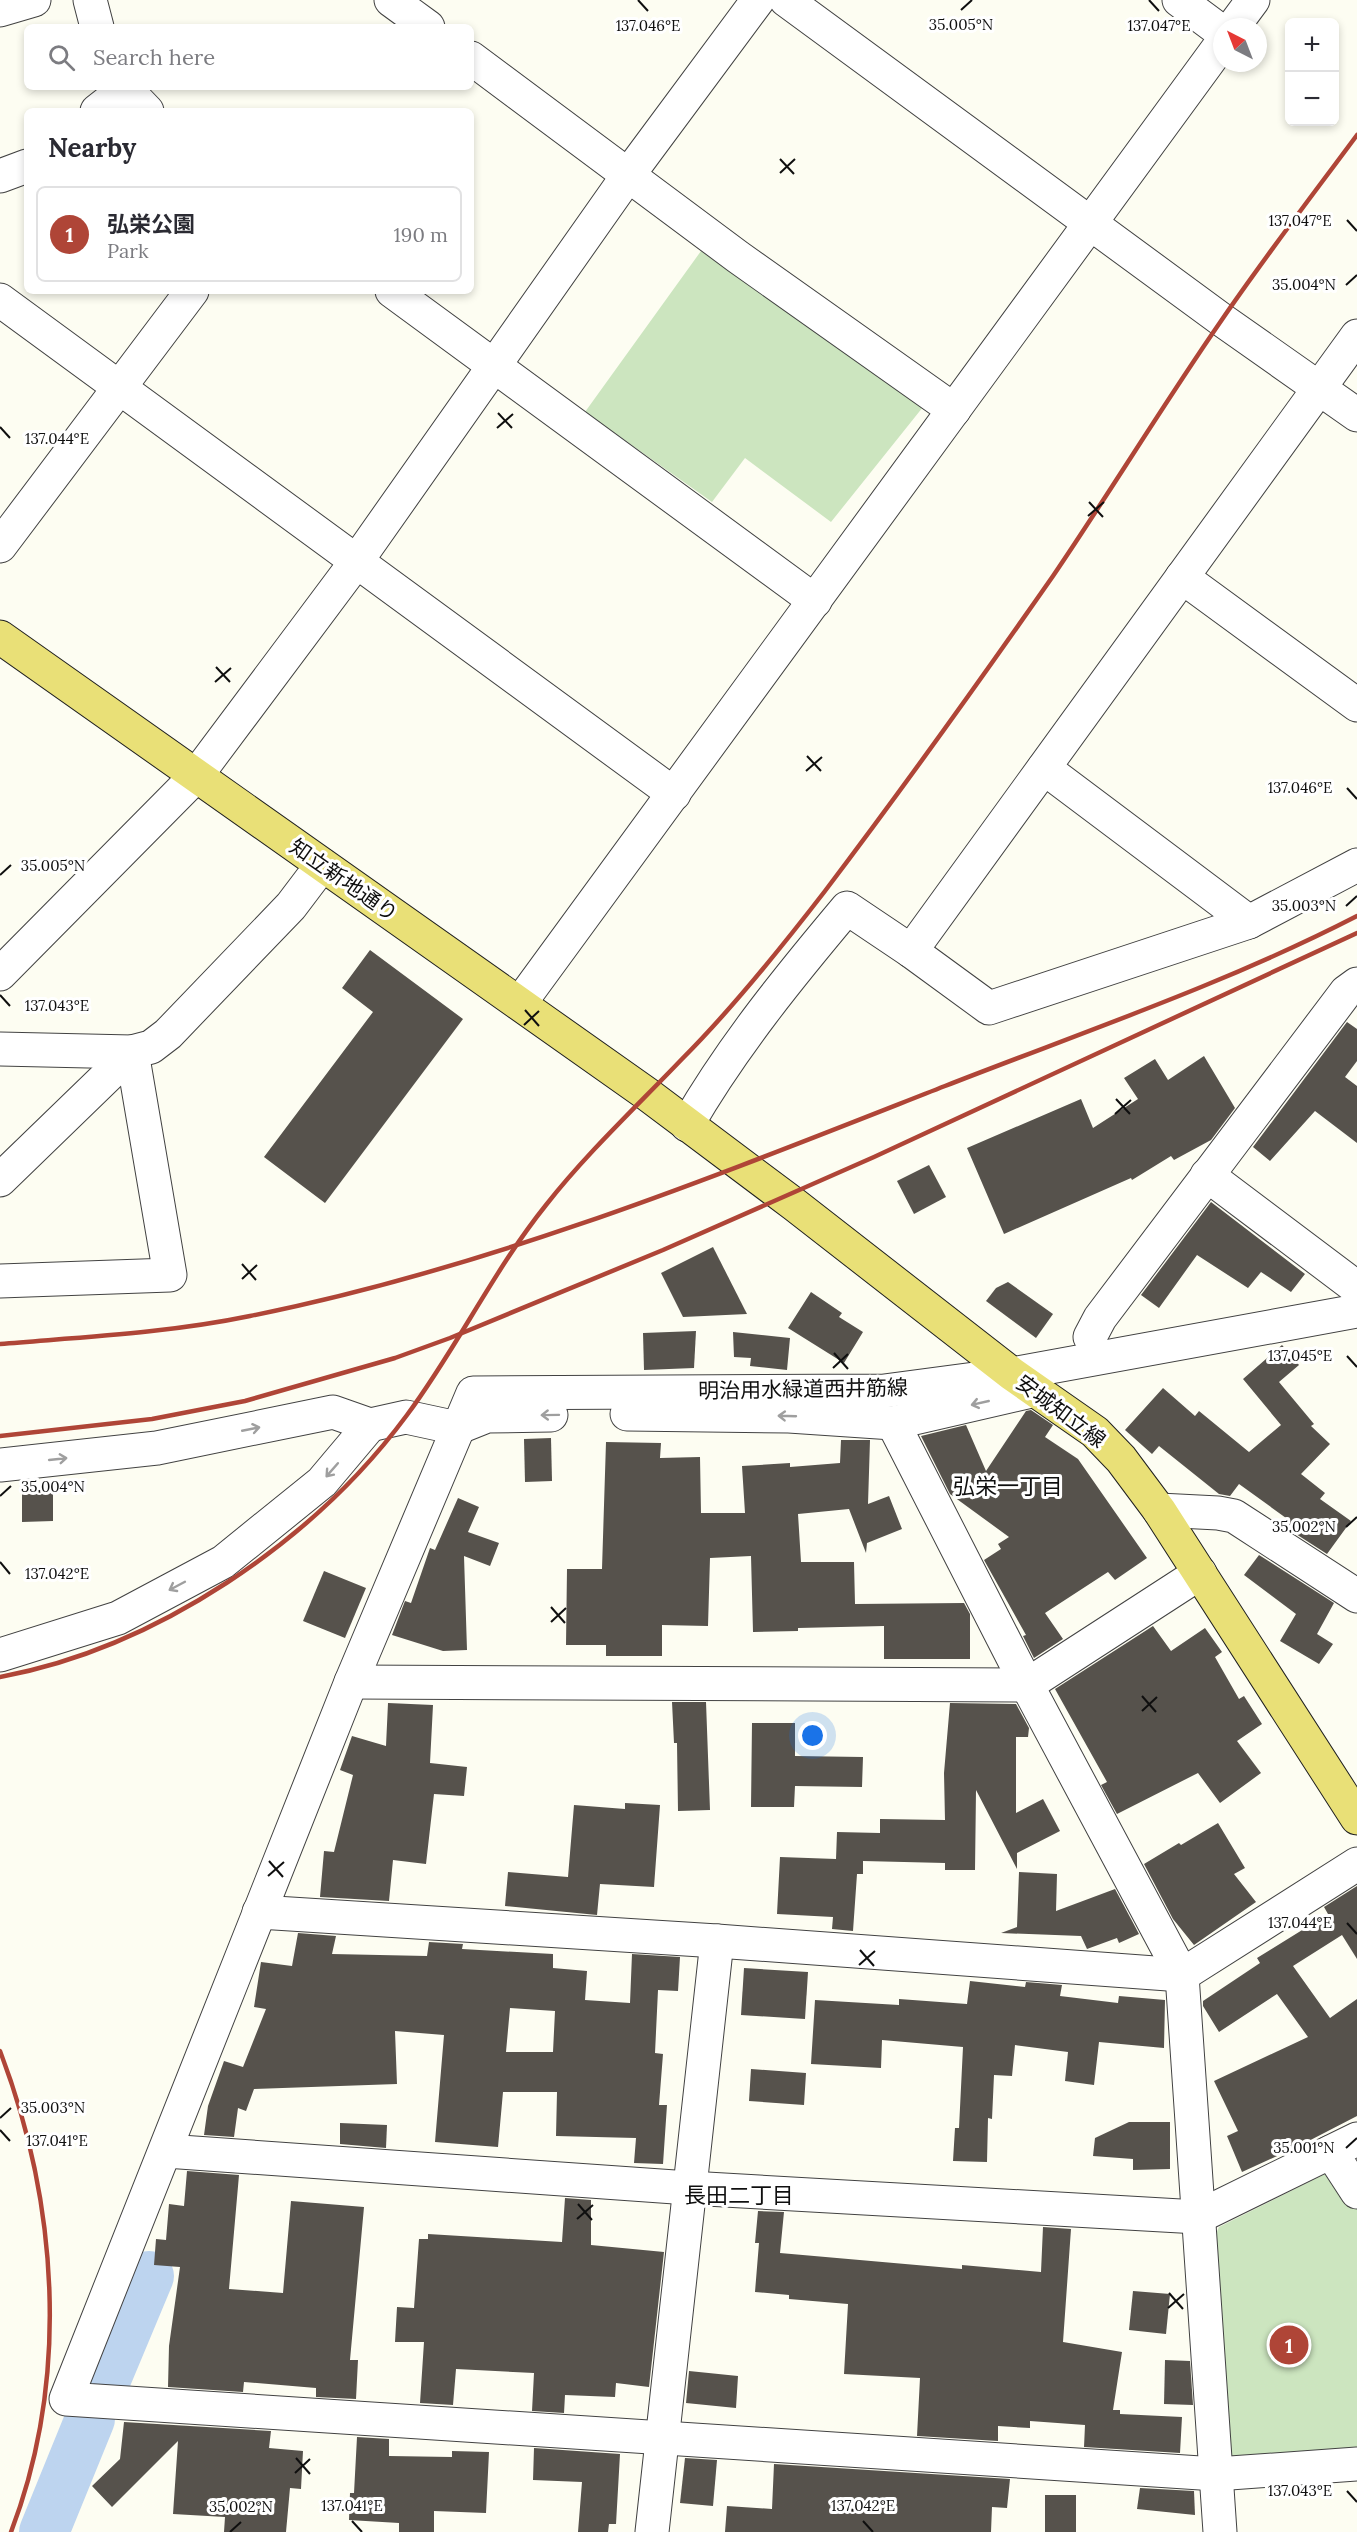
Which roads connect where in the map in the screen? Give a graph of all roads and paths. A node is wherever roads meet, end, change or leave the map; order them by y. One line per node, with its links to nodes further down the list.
1 (34, 0): 8 (street)
2 (90, 0): 10 (street)
3 (391, 0): 11 (street)
4 (758, 0): 18 (street)
5 (786, 0): 20 (street)
6 (1179, 0): 12 (street)
7 (1253, 0): 9 (street)
8 (0, 10)
9 (1240, 18)
10 (96, 24)
11 (424, 24)
12 (1213, 25)
13 (1213, 55): 20 (street)
14 (474, 60): 18 (street)
15 (132, 96): 16 (street)
16 (104, 108)
17 (24, 167): 19 (street)
18 (629, 174): 25 (street); 28 (street)
19 (0, 176)
20 (1090, 223): 27 (street); 28 (street)
21 (190, 294): 26 (street)
22 (396, 294): 25 (street)
23 (0, 300): 26 (street)
24 (1357, 336): 27 (street)
25 (494, 365): 31 (street); 33 (street)
26 (119, 387): 30 (street); 31 (street)
27 (1320, 388): 29 (street); 32 (street)
28 (954, 410): 33 (street)
29 (1357, 415)
30 (0, 546)
31 (356, 562): 37 (street); 38 (street)
32 (1182, 577): 35 (street); 36 (street)
33 (815, 601): 38 (street)
34 (0, 637): 37 (main road, 知立新地通り)
35 (1357, 705)
36 (1044, 768): 41 (street); 42 (street)
37 (196, 776): 39 (main road, 知立新地通り); 43 (street)
38 (674, 794): 45 (street)
39 (322, 865): 45 (main road, 知立新地通り); 47 (street)
40 (1357, 865): 41 (street)
41 (1249, 922): 42 (street)
42 (911, 951): 48 (street)
43 (3, 964)
44 (1354, 992): 49 (street)
45 (520, 1003): 48 (main road, 知立新地通り)
46 (0, 1049): 47 (street)
47 (132, 1052): 50 (street); 51 (street)
48 (687, 1125): 55 (main road, 安城知立線)
49 (1207, 1175): 52 (street); 54 (street)
50 (0, 1180)
51 (0, 1281)
52 (1357, 1289): 54 (street)
53 (1357, 1311): 55 (street, 明治用水緑道西井筋線)
54 (1090, 1337): 55 (street)
55 (1014, 1375): 56 (street, one-way to 56); 58 (street, 明治用水緑道西井筋線); 60 (main road, 安城知立線)
56 (893, 1423): 58 (street, one-way to 58); 65 (street)
57 (370, 1425): 58 (street); 59 (street, one-way to 57); 63 (street, one-way to 63)
58 (457, 1428): 64 (street)
59 (0, 1465)
60 (1159, 1510): 61 (main road, 安城知立線); 62 (street)
61 (1200, 1573): 65 (street); 66 (main road, 安城知立線)
62 (1357, 1596)
63 (0, 1655)
64 (351, 1682): 65 (street); 68 (street)
65 (1027, 1685): 70 (street)
66 (1357, 1818)
67 (1357, 1864): 70 (street)
68 (259, 1912): 69 (street); 72 (street)
69 (717, 1941): 70 (street); 73 (street)
70 (1182, 1975): 75 (street)
71 (1344, 2146): 74 (street); 75 (street)
72 (166, 2151): 73 (street); 76 (street)
73 (689, 2188): 75 (street); 76 (street)
74 (1357, 2192)
75 (1198, 2217): 78 (street)
76 (660, 2438): 78 (street); 79 (street)
77 (1357, 2464): 78 (street)
78 (1216, 2474): 80 (street)
79 (652, 2532)
80 (1220, 2532)

